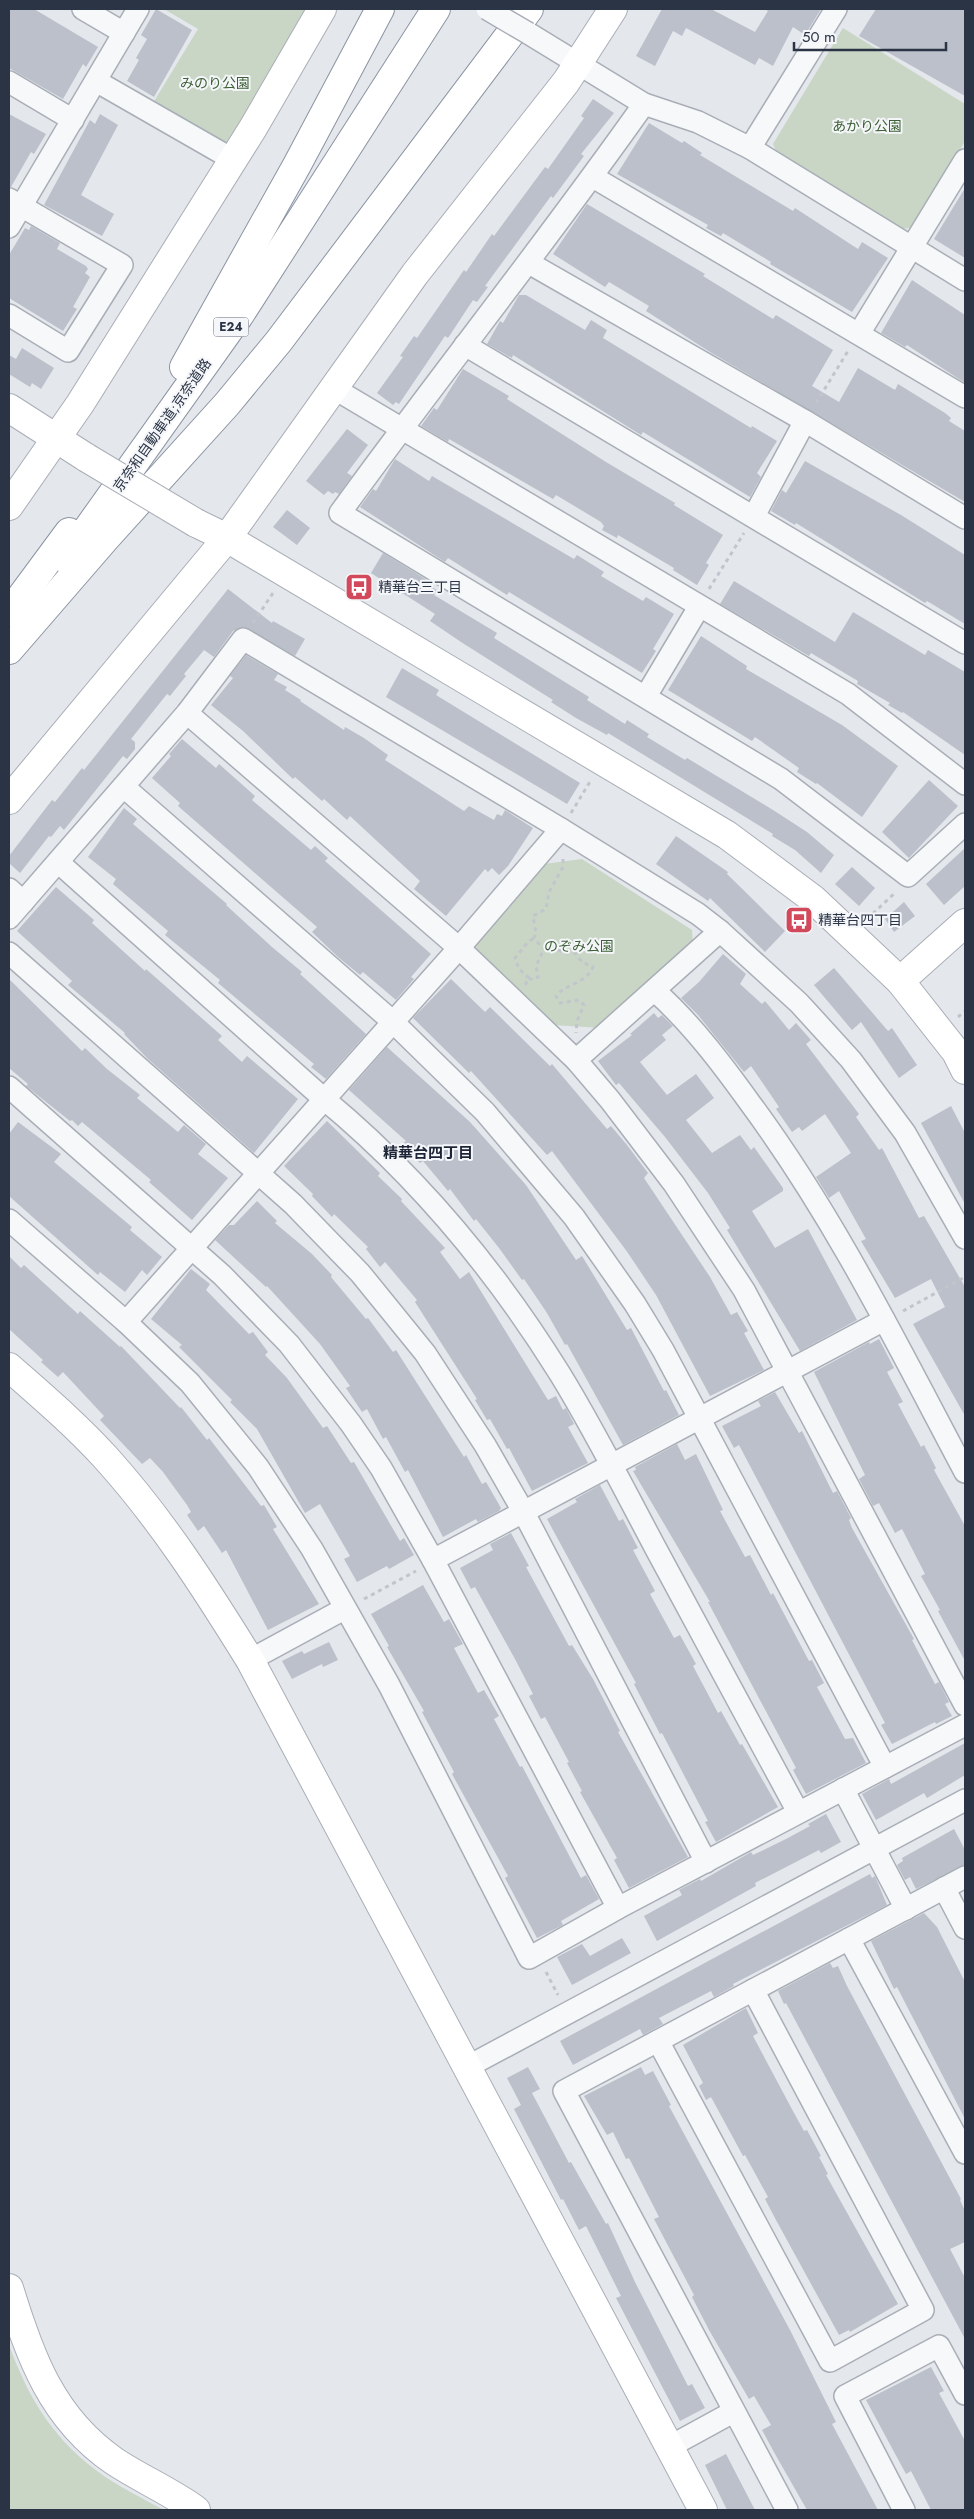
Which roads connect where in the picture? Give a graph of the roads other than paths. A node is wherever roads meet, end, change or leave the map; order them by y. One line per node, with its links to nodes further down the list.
1 (83, 9): 11 (street)
2 (138, 9): 11 (street)
3 (322, 9): 18 (main road)
4 (380, 9): 29 (main road)
5 (420, 9): 29 (main road, 京奈和自動車道;京奈道路 / E24)
6 (436, 9): 42 (main road, 京奈和自動車道;京奈道路 / E24)
7 (487, 9): 10 (street, bridge)
8 (613, 9): 12 (main road)
9 (836, 9): 17 (street)
10 (529, 21): 12 (street); 44 (main road)
11 (124, 33): 13 (street)
12 (579, 64): 15 (street); 30 (main road)
13 (96, 81): 16 (street); 18 (street)
14 (9, 82): 16 (street)
15 (644, 104): 17 (street); 20 (street)
16 (73, 120): 21 (street)
17 (750, 148): 23 (street)
18 (232, 159): 35 (main road)
19 (965, 160): 23 (street)
20 (593, 177): 24 (street); 27 (street)
21 (15, 202): 22 (street); 26 (street)
22 (9, 227)
23 (913, 249): 25 (street); 27 (street)
24 (530, 264): 28 (street); 33 (street)
25 (965, 280)
26 (9, 316)
27 (860, 332): 31 (street)
28 (465, 345): 34 (street); 37 (street)
29 (184, 367): 41 (main road, 京奈和自動車道;京奈道路 / E24)
30 (335, 390): 34 (street); 39 (main road)
31 (965, 397)
32 (9, 408): 35 (main road)
33 (805, 421): 37 (street); 38 (street)
34 (401, 429): 40 (street); 45 (street)
35 (55, 437): 36 (main road); 39 (main road, bridge)
36 (9, 506)
37 (754, 516): 43 (street)
38 (965, 518)
39 (227, 538): 49 (main road); 59 (main road)
40 (699, 607): 45 (street); 47 (street)
41 (9, 613)
42 (9, 634)
43 (965, 643)
44 (9, 650)
45 (646, 696): 50 (street)
46 (187, 713): 48 (street); 51 (street); 57 (street)
47 (965, 784)
48 (124, 787): 52 (street); 61 (street)
49 (9, 800)
50 (965, 824)
51 (561, 828): 56 (street); 57 (street)
52 (58, 862): 53 (street); 65 (street)
53 (16, 895): 54 (street)
54 (9, 918)
55 (965, 923): 59 (main road)
56 (720, 931): 60 (street); 68 (street)
57 (459, 948): 61 (street); 62 (street)
58 (9, 954): 66 (street)
59 (900, 981): 63 (main road)
60 (655, 990): 62 (street); 70 (street)
61 (392, 1020): 65 (street); 74 (street)
62 (576, 1060): 73 (street)
63 (965, 1070)
64 (9, 1087): 69 (street)
65 (324, 1099): 66 (street); 75 (street)
66 (258, 1171): 69 (street); 77 (street)
67 (9, 1220): 71 (street)
68 (965, 1238)
69 (191, 1249): 71 (street); 78 (street)
70 (884, 1320): 73 (street); 76 (street)
71 (126, 1322): 79 (street)
72 (9, 1367): 80 (main road)
73 (788, 1371): 74 (street); 81 (street)
74 (700, 1417): 75 (street); 83 (street)
75 (611, 1464): 77 (street); 86 (street)
76 (965, 1472)
77 (523, 1511): 78 (street); 88 (street)
78 (433, 1560): 91 (street)
79 (344, 1609): 80 (street); 91 (street)
80 (250, 1660): 97 (main road)
81 (965, 1705)
82 (965, 1725): 83 (street)
83 (885, 1767): 84 (street)
84 (843, 1789): 86 (street); 87 (street)
85 (965, 1800): 87 (street)
86 (798, 1812): 88 (street)
87 (874, 1849): 92 (street); 97 (street)
88 (706, 1862): 91 (street)
89 (965, 1877): 90 (street)
90 (944, 1888): 92 (street); 93 (street)
91 (618, 1908)
92 (906, 1909): 94 (street)
93 (965, 1928)
94 (849, 1939): 95 (street); 98 (street)
95 (753, 1990): 96 (street); 96 (street)
96 (658, 2041): 101 (street)
97 (467, 2067): 102 (main road)
98 (965, 2153)
99 (9, 2288): 103 (main road)
100 (965, 2394): 106 (street)
101 (733, 2412): 102 (street); 105 (street)
102 (669, 2447): 104 (main road)
103 (196, 2510)
104 (703, 2510)
105 (787, 2510)
106 (904, 2510)

